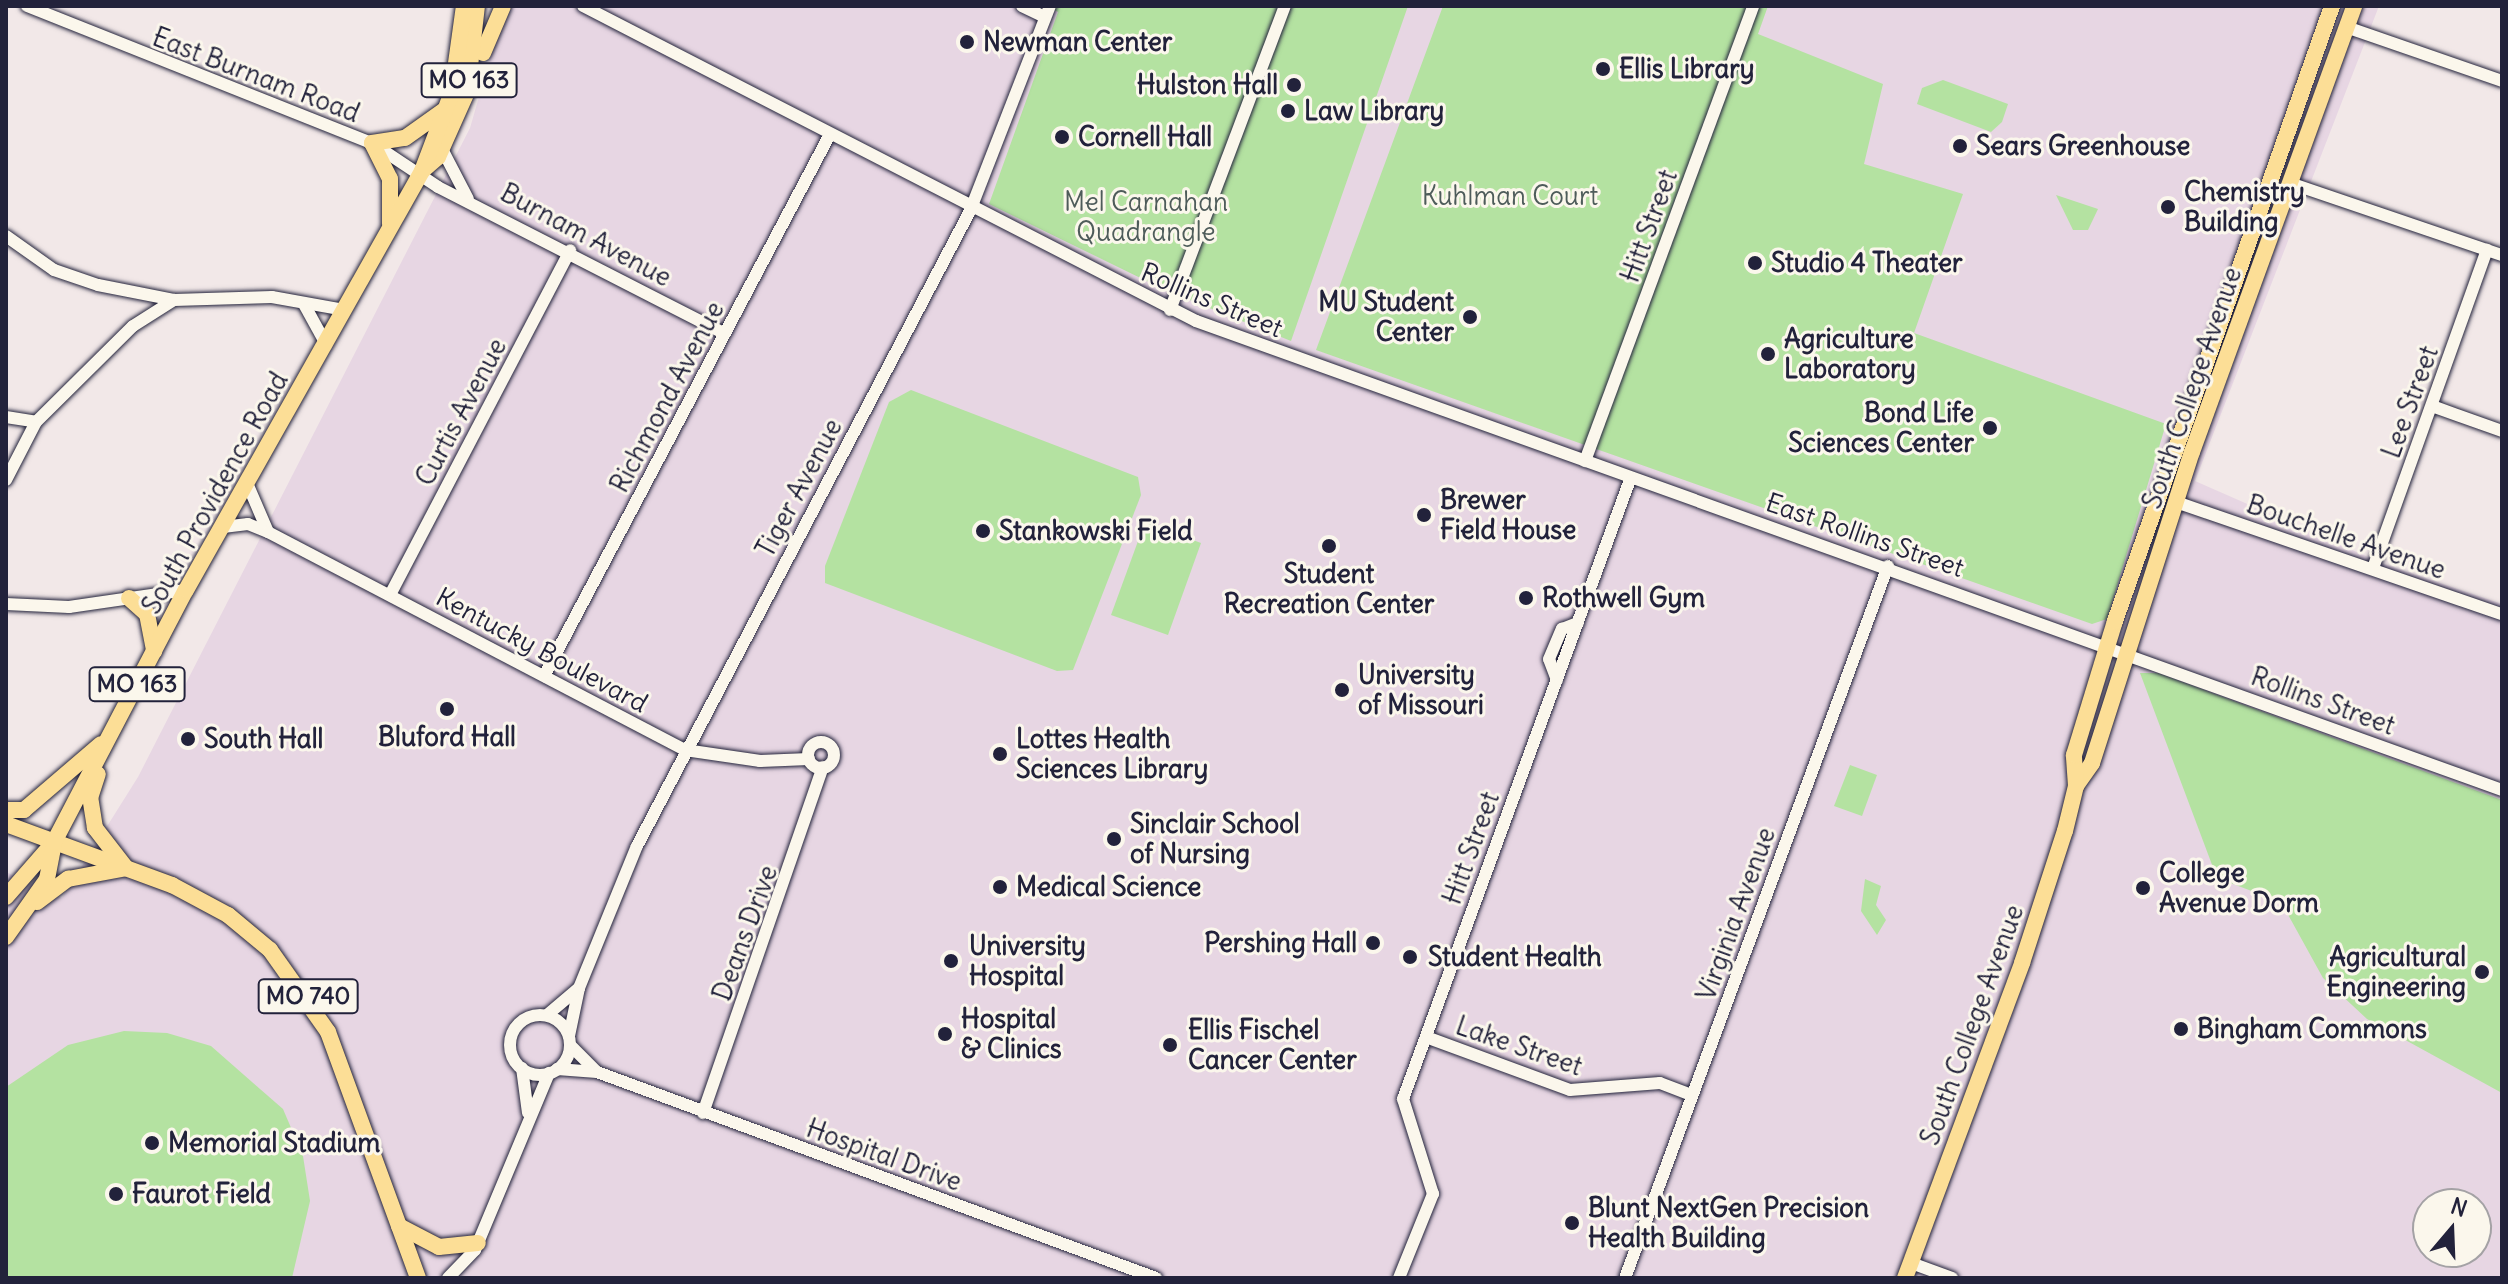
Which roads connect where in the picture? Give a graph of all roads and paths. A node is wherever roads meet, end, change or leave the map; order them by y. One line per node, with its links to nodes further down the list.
1 (27, 6): 16 (street, East Burnam Road)
2 (464, 6): 14 (main road, South Providence Road / MO 163)
3 (477, 6): 14 (main road, South Providence Road / MO 163)
4 (503, 6): 14 (main road)
5 (583, 6): 15 (street, Rollins Street)
6 (1022, 6): 11 (street)
7 (1285, 6): 30 (street)
8 (1753, 6): 37 (street, Hitt Street)
9 (2332, 6): 51 (main road, South College Avenue)
10 (2354, 6): 12 (main road, South College Avenue)
11 (1048, 11): 21 (street, Tiger Avenue)
12 (2346, 27): 13 (street); 19 (main road, South College Avenue)
13 (2502, 81)
14 (452, 111): 16 (main road); 17 (main road, South Providence Road / MO 163); 18 (main road, South Providence Road / MO 163)
15 (828, 138): 21 (street, Rollins Street); 31 (street, Richmond Avenue)
16 (372, 143): 18 (street, East Burnam Road); 22 (main road)
17 (442, 149): 18 (main road, South Providence Road / MO 163); 20 (street, Burnam Avenue)
18 (422, 171): 20 (street, Burnam Avenue); 22 (main road, South Providence Road / MO 163)
19 (2290, 183): 25 (street); 41 (main road, South College Avenue)
20 (468, 199): 24 (street, Burnam Avenue)
21 (970, 211): 30 (street, Rollins Street); 56 (street, Tiger Avenue)
22 (389, 230): 29 (main road, South Providence Road / MO 163)
23 (6, 236): 27 (street)
24 (570, 250): 31 (street, Burnam Avenue); 47 (street, Curtis Avenue)
25 (2487, 250): 26 (street); 33 (street, Lee Street)
26 (2502, 255)
27 (174, 300): 28 (street); 35 (street)
28 (304, 304): 29 (street); 32 (street)
29 (344, 310): 32 (main road, South Providence Road / MO 163)
30 (1170, 310): 37 (street, Rollins Street)
31 (725, 334): 54 (street, Richmond Avenue)
32 (326, 344): 40 (main road, South Providence Road / MO 163)
33 (2432, 406): 36 (street); 45 (street, Lee Street)
34 (6, 417): 35 (street)
35 (36, 422): 39 (street)
36 (2502, 431)
37 (1585, 461): 38 (street, East Rollins Street)
38 (1631, 477): 44 (street, East Rollins Street); 72 (street, Hitt Street)
39 (6, 480)
40 (247, 483): 42 (main road, South Providence Road / MO 163); 43 (street)
41 (2176, 502): 45 (street, Bouchelle Avenue); 53 (main road, South College Avenue)
42 (223, 527): 43 (street, Kentucky Boulevard); 46 (main road, South Providence Road / MO 163)
43 (268, 532): 47 (street, Kentucky Boulevard)
44 (1888, 566): 51 (street, East Rollins Street); 77 (street, Virginia Avenue)
45 (2373, 568): 50 (street, Bouchelle Avenue)
46 (186, 590): 48 (street); 52 (main road, South Providence Road / MO 163)
47 (390, 595): 54 (street, Kentucky Boulevard)
48 (129, 598): 49 (street); 52 (main road)
49 (6, 604)
50 (2502, 614)
51 (2108, 646): 53 (street, East Rollins Street); 59 (main road, South College Avenue)
52 (154, 651): 55 (main road, South Providence Road / MO 163)
53 (2129, 654): 59 (main road, South College Avenue); 60 (street, Rollins Street)
54 (544, 676): 56 (street, Kentucky Boulevard)
55 (109, 738): 61 (main road); 63 (main road, South Providence Road / MO 163); 64 (main road)
56 (685, 750): 57 (street, Kentucky Boulevard); 70 (street, Tiger Avenue)
57 (809, 759): 58 (street); 58 (street)
58 (823, 767): 79 (street, Deans Drive)
59 (2076, 786): 82 (main road, South College Avenue)
60 (2502, 790)
61 (6, 810)
62 (6, 824): 63 (main road, MO 740)
63 (54, 842): 64 (main road, MO 740); 67 (main road, South Providence Road / MO 163); 68 (main road, South Providence Road / MO 163)
64 (126, 868): 68 (main road); 80 (main road, MO 740)
65 (6, 877): 66 (main road)
66 (6, 884)
67 (6, 897)
68 (23, 915): 69 (main road, South Providence Road / MO 163)
69 (6, 937)
70 (579, 988): 71 (street, Tiger Avenue); 73 (street, Tiger Avenue)
71 (547, 1015): 73 (street); 74 (street)
72 (1426, 1037): 77 (street, Lake Street); 87 (street, Hitt Street)
73 (569, 1041): 75 (street); 76 (street, Hospital Drive)
74 (522, 1068): 75 (street); 78 (street)
75 (553, 1071): 76 (street, Hospital Drive); 78 (street)
76 (597, 1072): 79 (street, Hospital Drive)
77 (1692, 1095): 88 (street, Virginia Avenue)
78 (528, 1113): 81 (street)
79 (703, 1113): 83 (street, Hospital Drive)
80 (399, 1226): 81 (main road); 84 (main road, MO 740)
81 (478, 1243): 85 (street)
82 (1908, 1270): 89 (street)
83 (1135, 1274): 86 (street, Hospital Drive)
84 (418, 1278)
85 (448, 1278)
86 (1156, 1278)
87 (1399, 1278)
88 (1625, 1278)
89 (1952, 1278)

